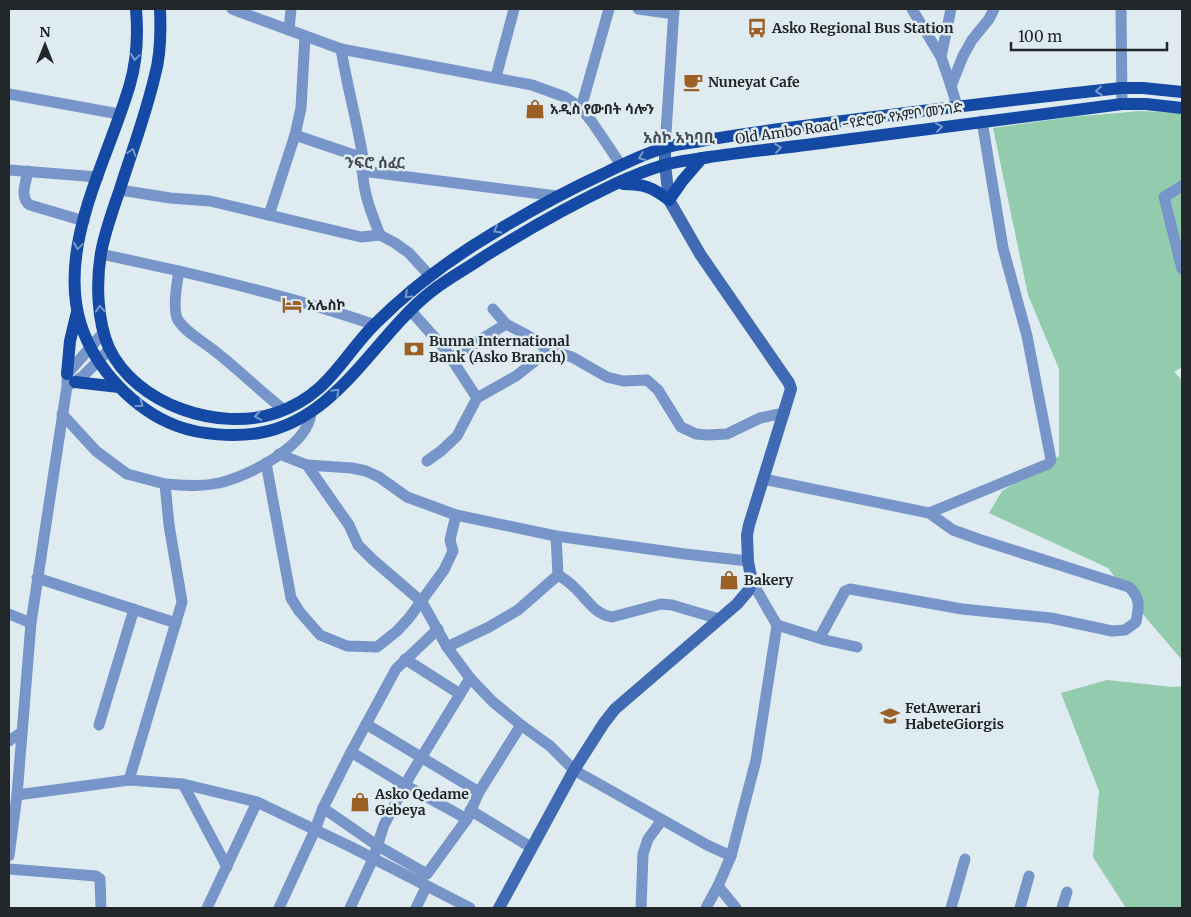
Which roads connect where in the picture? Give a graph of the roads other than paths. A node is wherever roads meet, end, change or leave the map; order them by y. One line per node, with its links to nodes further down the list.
1 (136, 9): 26 (main road, Old Ambo Road -የድሮው የአምቦ መንገድ, one-way to 26)
2 (160, 9): 40 (main road, Old Ambo Road -የድሮው የአምቦ መንገድ, one-way to 2)
3 (232, 9): 13 (street)
4 (291, 9): 13 (street)
5 (514, 9): 17 (street)
6 (610, 9): 24 (street)
7 (638, 9): 12 (street)
8 (912, 9): 16 (street)
9 (952, 9): 16 (street)
10 (994, 9): 18 (street)
11 (1121, 9): 19 (street)
12 (674, 12): 29 (street)
13 (289, 30): 14 (street)
14 (306, 36): 15 (street); 28 (street)
15 (341, 49): 17 (street); 30 (street)
16 (941, 57): 18 (street)
17 (496, 77): 24 (street)
18 (952, 86): 23 (street)
19 (1121, 88): 20 (main road, Old Ambo Road -የድሮው የአምቦ መንገድ); 22 (street); 23 (main road, Old Ambo Road -የድሮው የአምቦ መንገድ, one-way to 23)
20 (1182, 92)
21 (9, 94): 26 (street)
22 (1122, 104): 25 (main road, Old Ambo Road -የድሮው የአምቦ መንገድ); 27 (main road, Old Ambo Road -የድሮው የአምቦ መንገድ)
23 (958, 106): 29 (main road, Old Ambo Road -የድሮው የአምቦ መንገድ)
24 (581, 108): 33 (street)
25 (1182, 108)
26 (119, 114): 37 (main road, Old Ambo Road -የድሮው የአምቦ መንገድ)
27 (982, 121): 31 (main road, Old Ambo Road -የድሮው የአምቦ መንገድ, one-way to 27); 74 (street)
28 (295, 135): 30 (street); 43 (street)
29 (665, 148): 32 (main road); 33 (main road, Old Ambo Road -የድሮው የአምቦ መንገድ, one-way to 33)
30 (363, 158): 36 (street)
31 (702, 158): 32 (main road, Old Ambo Road -የድሮው የአምቦ መንገድ); 42 (main road)
32 (665, 164): 38 (main road, Old Ambo Road -የድሮው የአምቦ መንገድ); 42 (main road)
33 (621, 165): 41 (main road, Old Ambo Road -የድሮው የአምቦ መንገድ)
34 (9, 170): 35 (street)
35 (28, 171): 37 (street); 44 (street)
36 (362, 171): 41 (street); 45 (street)
37 (98, 177): 44 (main road, Old Ambo Road -የድሮው የአምቦ መንገድ)
38 (616, 184): 42 (main road); 52 (main road, Old Ambo Road -የድሮው የአምቦ መንገድ)
39 (1182, 186): 47 (street)
40 (120, 190): 43 (street); 46 (main road, Old Ambo Road -የድሮው የአምቦ መንገድ)
41 (556, 196): 49 (main road, Old Ambo Road -የድሮው የአምቦ መንገድ, one-way to 49)
42 (669, 200): 66 (main road)
43 (269, 215): 45 (street)
44 (84, 221): 51 (main road, Old Ambo Road -የድሮው የአምቦ መንገድ, one-way to 51)
45 (380, 235): 49 (street)
46 (101, 254): 48 (street); 55 (main road, Old Ambo Road -የድሮው የአምቦ መንገድ, one-way to 46)
47 (1182, 269)
48 (179, 270): 54 (street); 64 (street)
49 (430, 276): 54 (main road, Old Ambo Road -የድሮው የአምቦ መንገድ, one-way to 54)
50 (493, 309): 53 (street)
51 (78, 310): 56 (main road, Old Ambo Road -የድሮው የአምቦ መንገድ); 61 (main road)
52 (410, 310): 59 (street); 65 (main road, Old Ambo Road -የድሮው የአምቦ መንገድ, one-way to 52)
53 (506, 324): 58 (street); 59 (street)
54 (375, 325): 64 (main road, Old Ambo Road -የድሮው የአምቦ መንገድ)
55 (104, 332): 56 (street); 57 (main road, Old Ambo Road -የድሮው የአምቦ መንገድ)
56 (91, 346): 60 (main road, Old Ambo Road -የድሮው የአምቦ መንገድ); 61 (street)
57 (110, 349): 60 (street); 64 (main road, Old Ambo Road -የድሮው የአምቦ መንገድ, one-way to 57)
58 (549, 350): 63 (street); 66 (street)
59 (451, 358): 63 (street)
60 (98, 360): 61 (street); 62 (main road, Old Ambo Road -የድሮው የአምቦ መንገድ)
61 (70, 380): 62 (main road); 67 (street)
62 (119, 387): 65 (main road, Old Ambo Road -የድሮው የአምቦ መንገድ, one-way to 65)
63 (477, 398): 69 (street)
64 (283, 409)
65 (311, 413): 68 (street)
66 (784, 413): 72 (main road)
67 (62, 414): 73 (street); 79 (street)
68 (280, 454): 70 (street); 71 (street)
69 (427, 461)
70 (266, 463): 73 (street); 81 (street)
71 (307, 465): 75 (street); 81 (street)
72 (763, 479): 74 (street); 77 (main road)
73 (165, 484): 86 (street)
74 (929, 513): 89 (street)
75 (456, 515): 76 (street); 81 (street)
76 (556, 536): 77 (street); 78 (street)
77 (748, 561): 80 (main road)
78 (558, 574): 84 (street); 90 (street)
79 (37, 578): 82 (street); 85 (street)
80 (752, 582): 84 (main road); 87 (street)
81 (422, 602): 88 (street)
82 (134, 609): 86 (street); 96 (street)
83 (9, 614): 85 (street)
84 (719, 619): 103 (main road)
85 (31, 623): 98 (street)
86 (176, 623): 105 (street)
87 (777, 624): 89 (street); 118 (street)
88 (438, 629): 90 (street); 92 (street)
89 (820, 637): 91 (street)
90 (447, 647): 93 (street)
91 (857, 647)
92 (405, 659): 94 (street); 95 (street)
93 (470, 678): 94 (street); 97 (street)
94 (460, 694): 101 (street)
95 (366, 724): 100 (street); 101 (street)
96 (99, 725)
97 (521, 725): 103 (street); 108 (street)
98 (22, 732): 99 (street); 102 (street)
99 (9, 741)
100 (351, 752): 107 (street); 111 (street)
101 (422, 757): 107 (street); 108 (street)
102 (19, 764): 104 (street); 109 (street)
103 (574, 770): 113 (street); 116 (main road)
104 (9, 772)
105 (129, 780): 106 (street); 109 (street)
106 (183, 784): 110 (street); 121 (street)
107 (405, 785): 112 (street); 115 (street)
108 (479, 792): 112 (street)
109 (17, 795): 117 (street)
110 (257, 802): 114 (street); 121 (street)
111 (323, 808): 114 (street); 115 (street)
112 (468, 815): 115 (street); 116 (street)
113 (662, 820): 118 (street); 134 (street)
114 (315, 830): 119 (street); 129 (street)
115 (378, 846): 119 (street)
116 (532, 848): 133 (main road)
117 (9, 856)
118 (731, 856): 124 (street)
119 (373, 859): 125 (street); 130 (street)
120 (965, 859): 137 (street)
121 (227, 867): 128 (street)
122 (9, 869): 127 (street)
123 (1029, 876): 138 (street)
124 (718, 886): 135 (street); 136 (street)
125 (426, 887): 131 (street); 132 (street)
126 (1067, 892): 139 (street)
127 (101, 908)
128 (207, 908)
129 (279, 908)
130 (350, 908)
131 (416, 908)
132 (470, 908)
133 (499, 908)
134 (641, 908)
135 (706, 908)
136 (736, 908)
137 (951, 908)
138 (1020, 908)
139 (1062, 908)

